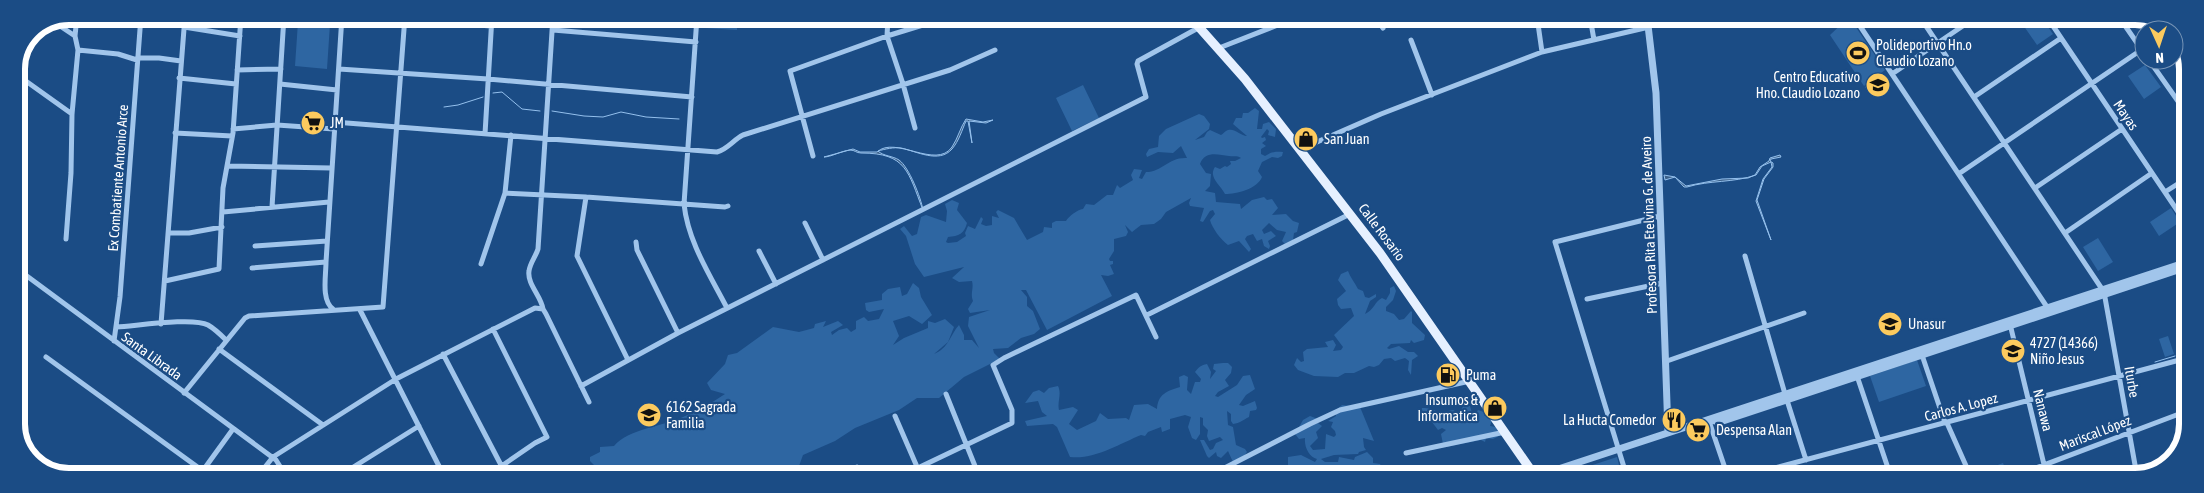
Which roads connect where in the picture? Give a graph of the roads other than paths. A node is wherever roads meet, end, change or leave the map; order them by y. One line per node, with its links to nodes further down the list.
1 (76, 25): 28 (street)
2 (140, 25): 42 (street, Ex Combatiente Antonio Arce)
3 (241, 25): 29 (street)
4 (341, 25): 45 (street)
5 (405, 25): 48 (street)
6 (481, 25): 22 (street)
7 (552, 25): 27 (street)
8 (697, 25): 35 (street)
9 (888, 25): 30 (street)
10 (919, 25): 30 (street)
11 (1274, 25): 37 (street)
12 (1381, 25): 26 (street)
13 (1537, 25): 40 (street)
14 (1591, 25): 34 (street)
15 (1859, 25): 49 (street)
16 (1925, 25): 36 (street)
17 (1964, 25): 36 (street)
18 (2052, 25): 31 (street, Mayas)
19 (2125, 25): 32 (street)
20 (60, 26): 28 (street)
21 (284, 26): 44 (street)
22 (492, 26): 51 (street)
23 (184, 27): 29 (street); 43 (street)
24 (1200, 27): 37 (main road, Calle Rosario); 110 (street)
25 (1649, 27): 34 (street); 99 (street, Profesora Rita Etelvina G. de Aveiro)
26 (1383, 28)
27 (552, 30): 35 (street); 57 (street)
28 (75, 36): 38 (street)
29 (240, 36): 46 (street)
30 (887, 36): 56 (street); 64 (street)
31 (2061, 38): 53 (street, Mayas); 61 (street)
32 (2134, 38)
33 (1411, 40): 59 (street)
34 (1594, 40): 40 (street)
35 (696, 42): 60 (street)
36 (1937, 44): 49 (street); 61 (street)
37 (1219, 48): 78 (main road, Calle Rosario)
38 (78, 50): 42 (street); 63 (street)
39 (995, 50): 56 (street)
40 (1542, 52): 59 (street)
41 (2134, 56): 53 (street)
42 (138, 59): 43 (street); 132 (street, Ex Combatiente Antonio Arce)
43 (181, 61): 50 (street)
44 (281, 69): 46 (street); 55 (street)
45 (338, 69): 48 (street); 58 (street)
46 (237, 70): 54 (street)
47 (2156, 70): 62 (street)
48 (402, 74): 51 (street); 67 (street)
49 (1892, 74): 84 (street)
50 (179, 78): 54 (street); 72 (street)
51 (488, 79): 57 (street); 73 (street)
52 (25, 80): 63 (street)
53 (2092, 83): 71 (street, Mayas); 77 (street)
54 (236, 84): 69 (street)
55 (280, 84): 58 (street); 66 (street)
56 (904, 84): 64 (street); 68 (street)
57 (548, 85): 60 (street); 76 (street)
58 (337, 90): 65 (street)
59 (1432, 95): 78 (street)
60 (692, 97): 79 (street)
61 (1974, 97): 77 (street)
62 (2179, 103)
63 (72, 114): 104 (street)
64 (802, 116): 79 (street); 80 (street)
65 (334, 122): 67 (street); 70 (street)
66 (277, 126): 69 (street); 70 (street); 81 (street)
67 (398, 127): 73 (street); 126 (street)
68 (915, 128)
69 (233, 129): 75 (street)
70 (334, 129): 83 (street)
71 (2122, 129): 85 (street, Mayas); 87 (street)
72 (175, 133): 75 (street); 102 (street)
73 (485, 134): 74 (street)
74 (511, 135): 76 (street); 89 (street)
75 (232, 136): 82 (street)
76 (544, 137): 79 (street); 90 (street)
77 (2005, 142): 84 (street); 87 (street)
78 (1300, 149): 98 (main road, Calle Rosario)
79 (688, 151): 93 (street)
80 (813, 156)
81 (275, 165): 82 (street); 83 (street); 95 (street)
82 (227, 166): 96 (street)
83 (331, 168): 92 (street)
84 (1960, 173): 125 (street)
85 (2152, 173): 88 (street, Mayas); 103 (street)
86 (2179, 183): 88 (street)
87 (2035, 188): 103 (street)
88 (2165, 192): 97 (street, Mayas)
89 (504, 193): 90 (street); 112 (street)
90 (541, 195): 91 (street); 124 (street)
91 (586, 197): 93 (street); 142 (street)
92 (329, 202): 95 (street); 105 (street)
93 (684, 204): 94 (street); 122 (street)
94 (728, 206)
95 (272, 207): 96 (street)
96 (223, 212): 101 (street)
97 (2179, 213)
98 (1350, 214): 128 (street); 148 (main road, Calle Rosario)
99 (1660, 216): 118 (street, Profesora Rita Etelvina G. de Aveiro); 167 (street)
100 (805, 223): 110 (street)
101 (222, 227): 102 (street); 117 (street)
102 (168, 232): 117 (street)
103 (2065, 233): 120 (street)
104 (66, 239)
105 (327, 241): 107 (street); 111 (street)
106 (636, 242): 134 (street)
107 (255, 246)
108 (759, 251): 119 (street)
109 (1745, 256): 131 (street)
110 (823, 260): 119 (street)
111 (326, 262): 114 (street); 123 (street)
112 (481, 264)
113 (2179, 265): 120 (street)
114 (252, 268)
115 (2179, 269): 120 (street)
116 (25, 275): 137 (street, Santa Librada)
117 (164, 281): 130 (street)
118 (1663, 283): 121 (street); 144 (street, Profesora Rita Etelvina G. de Aveiro)
119 (776, 284): 122 (street)
120 (2103, 292): 125 (street); 146 (street, Iturbe)
121 (1587, 299)
122 (727, 308): 134 (street)
123 (334, 309): 126 (street); 136 (street)
124 (543, 309): 133 (street); 149 (street)
125 (2049, 309): 129 (street)
126 (360, 310): 147 (street)
127 (1804, 312): 131 (street)
128 (1147, 315): 135 (street); 166 (street)
129 (2010, 322): 139 (street); 153 (street, Nanawa)
130 (161, 324): 132 (street); 136 (street)
131 (1765, 326): 144 (street); 152 (street)
132 (117, 328): 137 (street, Ex Combatiente Antonio Arce)
133 (493, 329): 140 (street); 172 (street)
134 (678, 333): 142 (street)
135 (1156, 336)
136 (226, 340): 138 (street)
137 (114, 341): 150 (street, Santa Librada)
138 (219, 349): 150 (street); 159 (street)
139 (1921, 353): 145 (street); 158 (street)
140 (443, 354): 147 (street); 172 (street)
141 (46, 357): 173 (street)
142 (628, 360): 149 (street)
143 (2179, 360): 146 (street, Carlos A. Lopez)
144 (1666, 361): 163 (street, Profesora Rita Etelvina G. de Aveiro)
145 (1856, 373): 152 (street); 165 (street)
146 (2119, 376): 153 (street, Carlos A. Lopez); 164 (street, Iturbe)
147 (396, 379): 159 (street); 160 (street)
148 (1470, 381): 162 (main road, Calle Rosario); 183 (street)
149 (581, 386): 154 (street)
150 (184, 393): 161 (street, Santa Librada)
151 (946, 394): 166 (street)
152 (1785, 397): 157 (street); 170 (street)
153 (2029, 400): 158 (street, Carlos A. Lopez); 171 (street, Nanawa)
154 (589, 402)
155 (2179, 414): 164 (street, Mariscal López)
156 (895, 416): 180 (street)
157 (1710, 420): 163 (street); 187 (street)
158 (1946, 423): 165 (street, Carlos A. Lopez); 190 (street)
159 (323, 425): 169 (street)
160 (419, 426): 177 (street); 178 (street)
161 (233, 428): 169 (street, Santa Librada); 174 (street)
162 (1505, 432): 168 (street); 184 (main road, Calle Rosario)
163 (1668, 432): 167 (street)
164 (2130, 432): 171 (street, Mariscal López); 193 (street, Iturbe)
165 (1879, 441): 170 (street, Carlos A. Lopez); 189 (street)
166 (966, 445): 181 (street); 182 (street)
167 (1618, 450): 185 (street); 186 (street)
168 (1406, 452)
169 (274, 458): 175 (street); 176 (street)
170 (1806, 460): 188 (street, Carlos A. Lopez)
171 (2044, 464): 191 (street, Mariscal López); 192 (street, Nanawa)
172 (501, 465): 179 (street)
173 (194, 468)
174 (205, 468)
175 (265, 468)
176 (281, 468)
177 (352, 468)
178 (440, 468)
179 (497, 468)
180 (918, 468)
181 (920, 468)
182 (976, 468)
183 (1225, 468)
184 (1530, 468)
185 (1561, 468)
186 (1624, 468)
187 (1725, 468)
188 (1774, 468)
189 (1889, 468)
190 (1966, 468)
191 (2034, 468)
192 (2045, 468)
193 (2136, 468)

